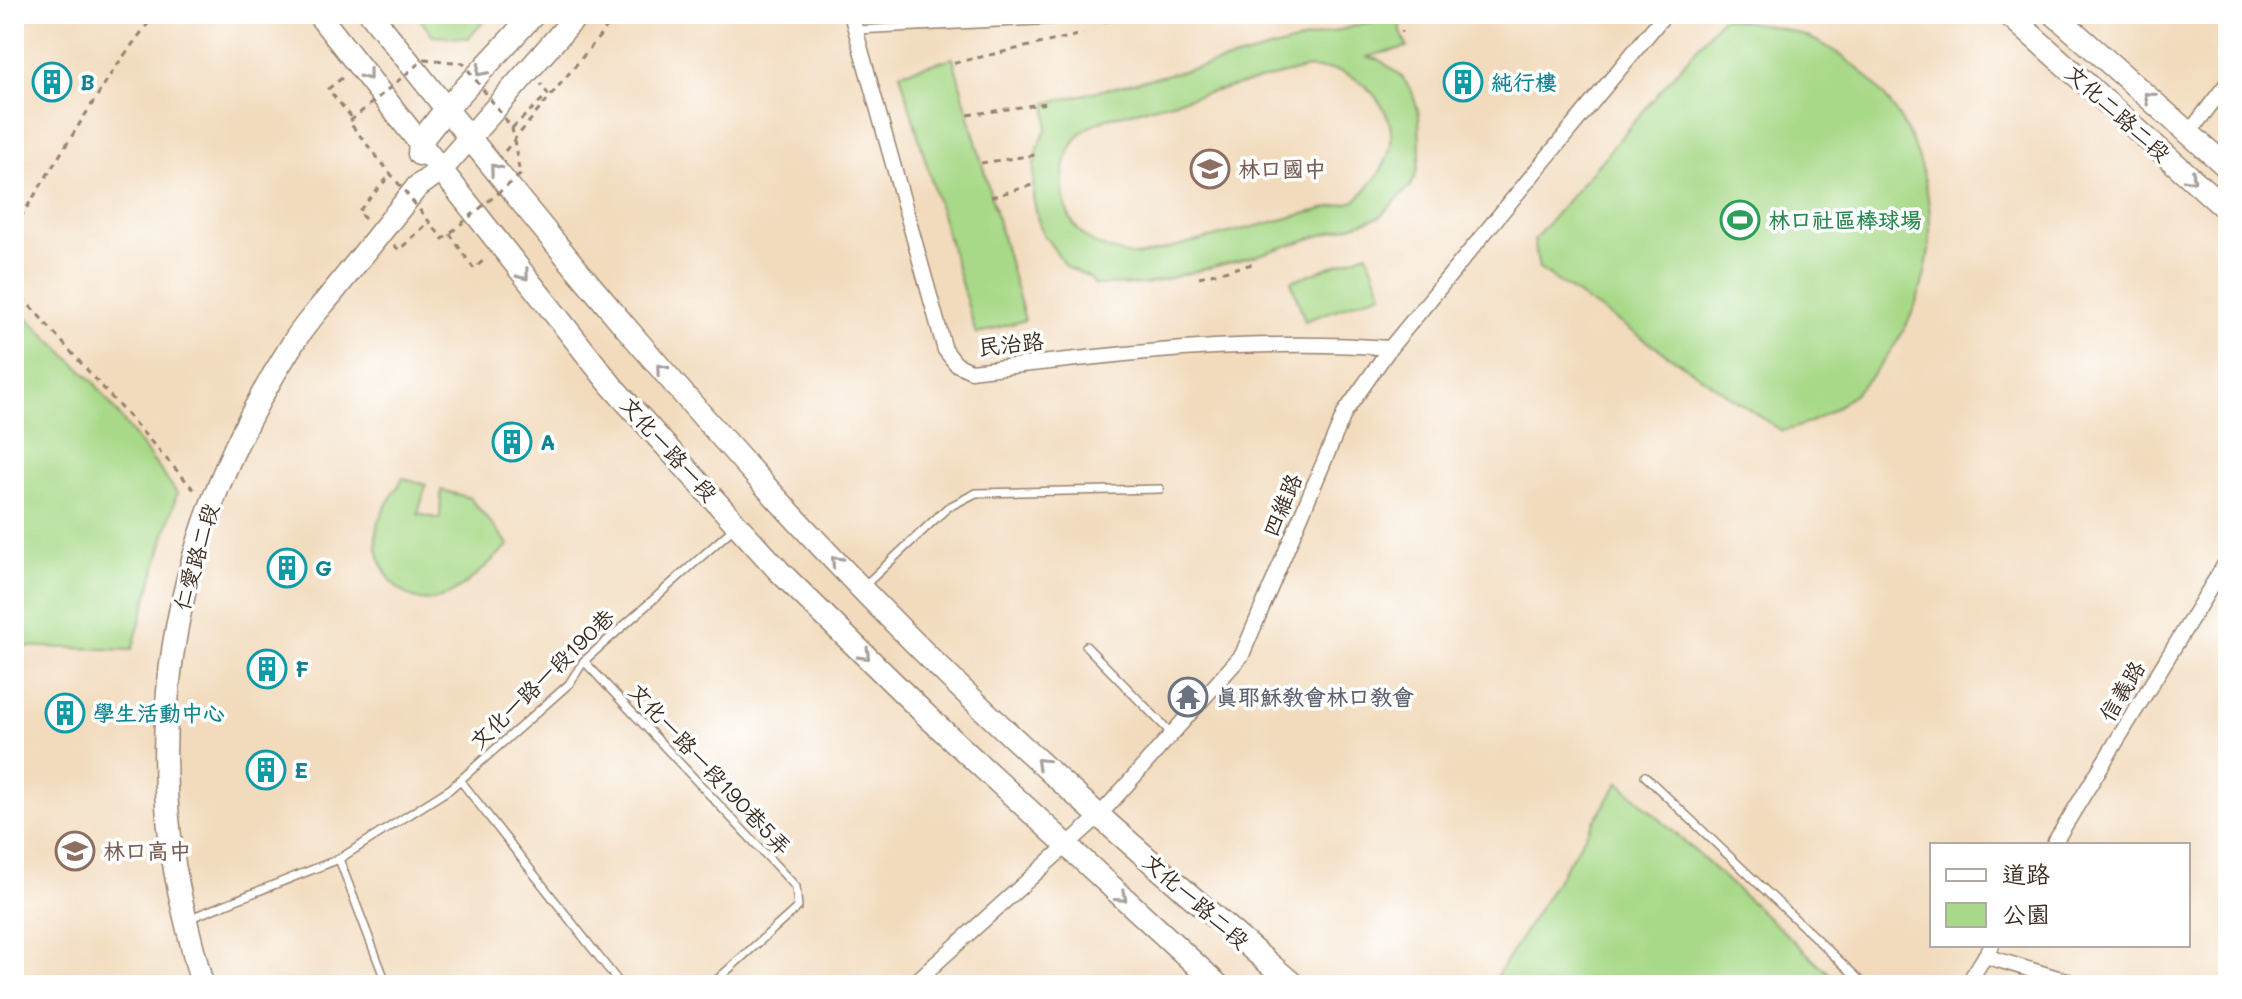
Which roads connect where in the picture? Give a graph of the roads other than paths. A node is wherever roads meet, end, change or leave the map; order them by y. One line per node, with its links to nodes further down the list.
1 (318, 14): 15 (main road, 文化一路一段, one-way to 15)
2 (371, 14): 12 (main road, 文化一路一段)
3 (534, 14): 12 (main road, one-way to 12)
4 (578, 14): 14 (main road, 仁愛路二段)
5 (851, 14): 10 (street, 民治路)
6 (1174, 14): 10 (lane)
7 (1665, 14): 20 (street, 四維路)
8 (2008, 14): 19 (main road, 文化二路二段, one-way to 19)
9 (2054, 14): 13 (main road, 文化二路二段, one-way to 9)
10 (856, 30): 20 (street, 民治路)
11 (2228, 82): 13 (street)
12 (446, 109): 14 (main road, 文化一路一段); 15 (main road)
13 (2189, 133): 16 (main road, 文化二路二段)
14 (469, 139): 17 (main road, 仁愛路二段); 24 (main road, 文化一路一段, one-way to 14)
15 (420, 142): 17 (main road, 文化一路一段); 18 (main road)
16 (2228, 168)
17 (442, 169): 18 (main road, 仁愛路二段); 22 (main road, 文化一路一段, one-way to 22)
18 (417, 187): 34 (main road, 仁愛路二段)
19 (2228, 211)
20 (1390, 348): 27 (street, 四維路)
21 (1160, 489): 24 (lane)
22 (737, 525): 26 (lane, 文化一路一段190巷); 32 (main road, 文化一路一段, one-way to 32)
23 (2228, 559): 31 (street, 信義路)
24 (862, 588): 30 (main road, 文化一路一段, one-way to 24)
25 (1086, 646): 27 (lane)
26 (584, 661): 29 (lane, 文化一路一段190巷); 39 (lane, 文化一路一段190巷5弄)
27 (1172, 734): 30 (street, 四維路)
28 (1645, 776): 43 (lane)
29 (460, 780): 33 (lane, 文化一路一段190巷); 38 (lane)
30 (1098, 817): 32 (street, 四維路); 42 (main road, 文化一路二段)
31 (2054, 843)
32 (1064, 845): 40 (street, 四維路); 41 (main road, 文化一路二段, one-way to 41)
33 (339, 859): 34 (lane, 文化一路一段190巷); 37 (lane)
34 (186, 920): 36 (main road, 仁愛路二段)
35 (1988, 951): 44 (street); 45 (street)
36 (202, 985)
37 (387, 985)
38 (621, 985)
39 (711, 985)
40 (912, 985)
41 (1218, 985)
42 (1294, 985)
43 (1865, 985)
44 (1967, 985)
45 (2081, 985)

